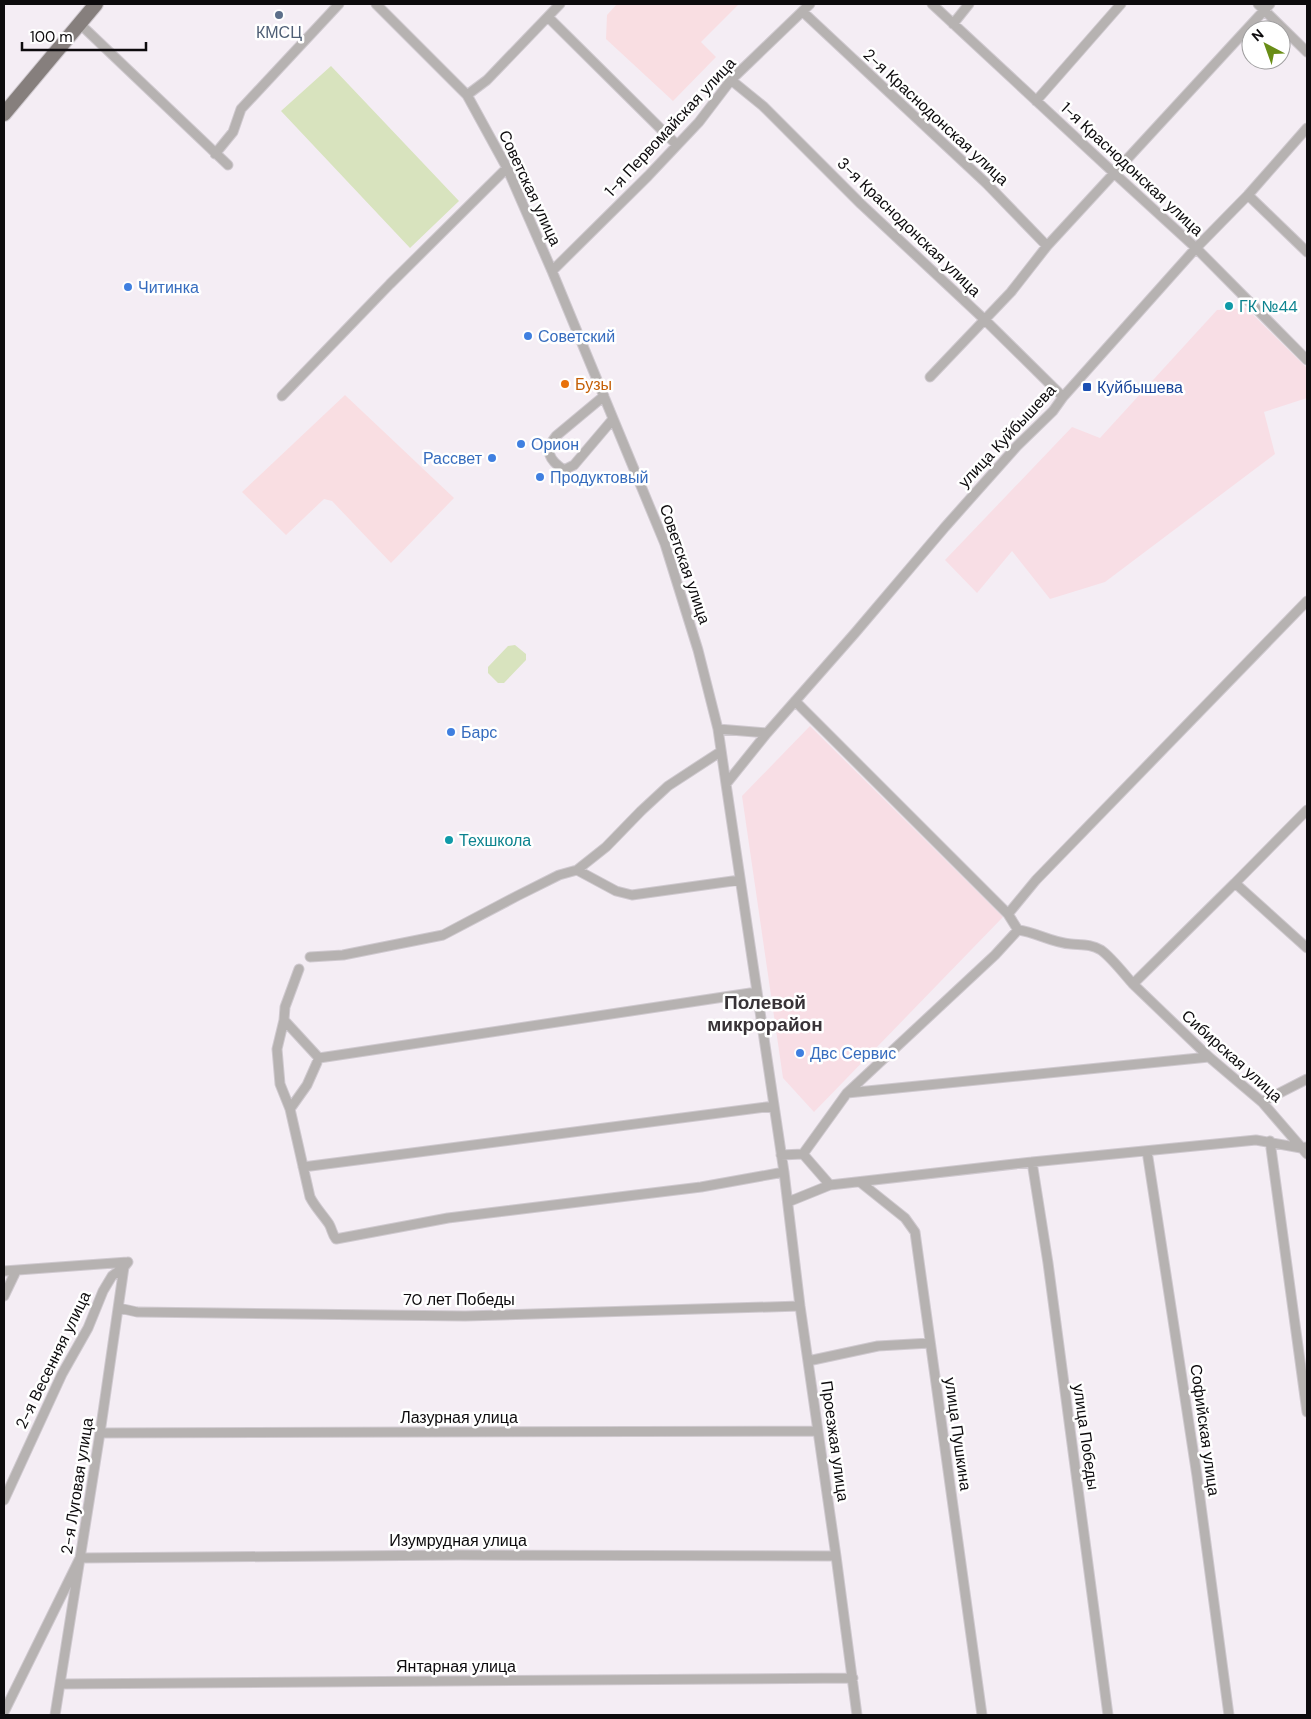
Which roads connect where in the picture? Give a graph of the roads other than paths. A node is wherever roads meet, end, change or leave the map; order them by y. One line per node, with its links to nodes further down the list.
1 (96, 4): 12 (main road)
2 (339, 4): 21 (street)
3 (376, 4): 16 (street, Советская улица)
4 (560, 4): 11 (street)
5 (810, 4): 10 (street, 1-я Первомайская улица)
6 (932, 4): 13 (street, 1-я Краснодонская улица)
7 (969, 4): 13 (street)
8 (1121, 4): 17 (street)
9 (1264, 6): 14 (street); 24 (street)
10 (803, 12): 15 (street, 1-я Первомайская улица); 26 (street, 2-я Краснодонская улица)
11 (548, 17): 16 (street); 20 (street)
12 (79, 23): 18 (main road); 21 (street)
13 (953, 24): 17 (street, 1-я Краснодонская улица)
14 (1307, 52)
15 (731, 80): 20 (street, 1-я Первомайская улица); 30 (street, 3-я Краснодонская улица)
16 (467, 95): 23 (street, Советская улица)
17 (1036, 101): 24 (street, 1-я Краснодонская улица)
18 (4, 114)
19 (1307, 128): 25 (street, улица Куйбышева)
20 (677, 145): 29 (street, 1-я Первомайская улица)
21 (216, 154): 22 (street)
22 (228, 165)
23 (507, 168): 29 (street, Советская улица); 33 (street)
24 (1114, 173): 26 (street); 27 (street, 1-я Краснодонская улица)
25 (1248, 195): 27 (street, улица Куйбышева); 28 (street)
26 (1047, 246): 30 (street)
27 (1196, 248): 31 (street, 1-я Краснодонская улица); 35 (street, улица Куйбышева)
28 (1307, 252)
29 (552, 271): 34 (street, Советская улица)
30 (985, 320): 32 (street); 35 (street, 3-я Краснодонская улица)
31 (1307, 360)
32 (930, 376)
33 (282, 396)
34 (604, 396): 36 (street, Советская улица); 36 (street)
35 (1063, 397): 38 (street, улица Куйбышева)
36 (613, 419): 39 (street, Советская улица)
37 (1307, 601): 47 (street)
38 (796, 701): 40 (street, улица Куйбышева); 47 (street)
39 (718, 730): 40 (street); 41 (street, Советская улица)
40 (767, 733): 42 (street, улица Куйбышева)
41 (720, 752): 42 (street, Советская улица); 44 (street)
42 (726, 784): 45 (street, Советская улица)
43 (1307, 810): 46 (street)
44 (577, 870): 45 (street); 50 (street)
45 (740, 880): 53 (street, Советская улица)
46 (1235, 883): 49 (street); 52 (street)
47 (1008, 914): 48 (street)
48 (1018, 930): 52 (street, Сибирская улица); 58 (street)
49 (1307, 948)
50 (310, 957)
51 (300, 969): 54 (street)
52 (1133, 984): 55 (street, Сибирская улица)
53 (757, 992): 56 (street); 60 (street, Советская улица)
54 (284, 1020): 56 (street); 61 (street)
55 (1209, 1057): 58 (street); 59 (street, Сибирская улица)
56 (319, 1058): 61 (street)
57 (1307, 1079): 59 (street)
58 (847, 1093): 65 (street)
59 (1262, 1102): 64 (street, Сибирская улица)
60 (774, 1106): 66 (street, Советская улица); 68 (street)
61 (290, 1109): 68 (street)
62 (1270, 1141): 63 (street); 64 (street); 81 (street)
63 (1147, 1150): 67 (street); 94 (street, Софийская улица)
64 (1305, 1150)
65 (803, 1154): 66 (street); 71 (street)
66 (781, 1155): 69 (street, Советская улица)
67 (1032, 1162): 70 (street); 93 (street, улица Победы)
68 (303, 1167): 69 (street)
69 (784, 1172): 72 (street, Проезжая улица)
70 (860, 1182): 71 (street); 79 (street, улица Пушкина)
71 (830, 1185): 72 (street)
72 (788, 1202): 77 (street, Проезжая улица)
73 (126, 1264): 75 (street); 78 (street, 2-я Луговая улица); 84 (street, 2-я Весенняя улица)
74 (4, 1271): 75 (street)
75 (16, 1271): 76 (street)
76 (4, 1296)
77 (800, 1306): 78 (street, 70 лет Победы); 80 (street, Проезжая улица)
78 (119, 1308): 83 (street, 2-я Луговая улица)
79 (930, 1343): 80 (street); 92 (street, улица Пушкина)
80 (808, 1360): 82 (street, Проезжая улица)
81 (1307, 1412)
82 (818, 1431): 83 (street, Лазурная улица); 85 (street, Проезжая улица)
83 (100, 1433): 86 (street, 2-я Луговая улица)
84 (4, 1500)
85 (836, 1556): 86 (street, Изумрудная улица); 87 (street, Проезжая улица)
86 (80, 1558): 88 (street, 2-я Луговая улица); 89 (street)
87 (853, 1678): 88 (street, Янтарная улица); 91 (street, Проезжая улица)
88 (60, 1684): 90 (street, 2-я Луговая улица)
89 (4, 1712)
90 (55, 1715)
91 (857, 1715)
92 (982, 1715)
93 (1108, 1715)
94 (1229, 1715)

